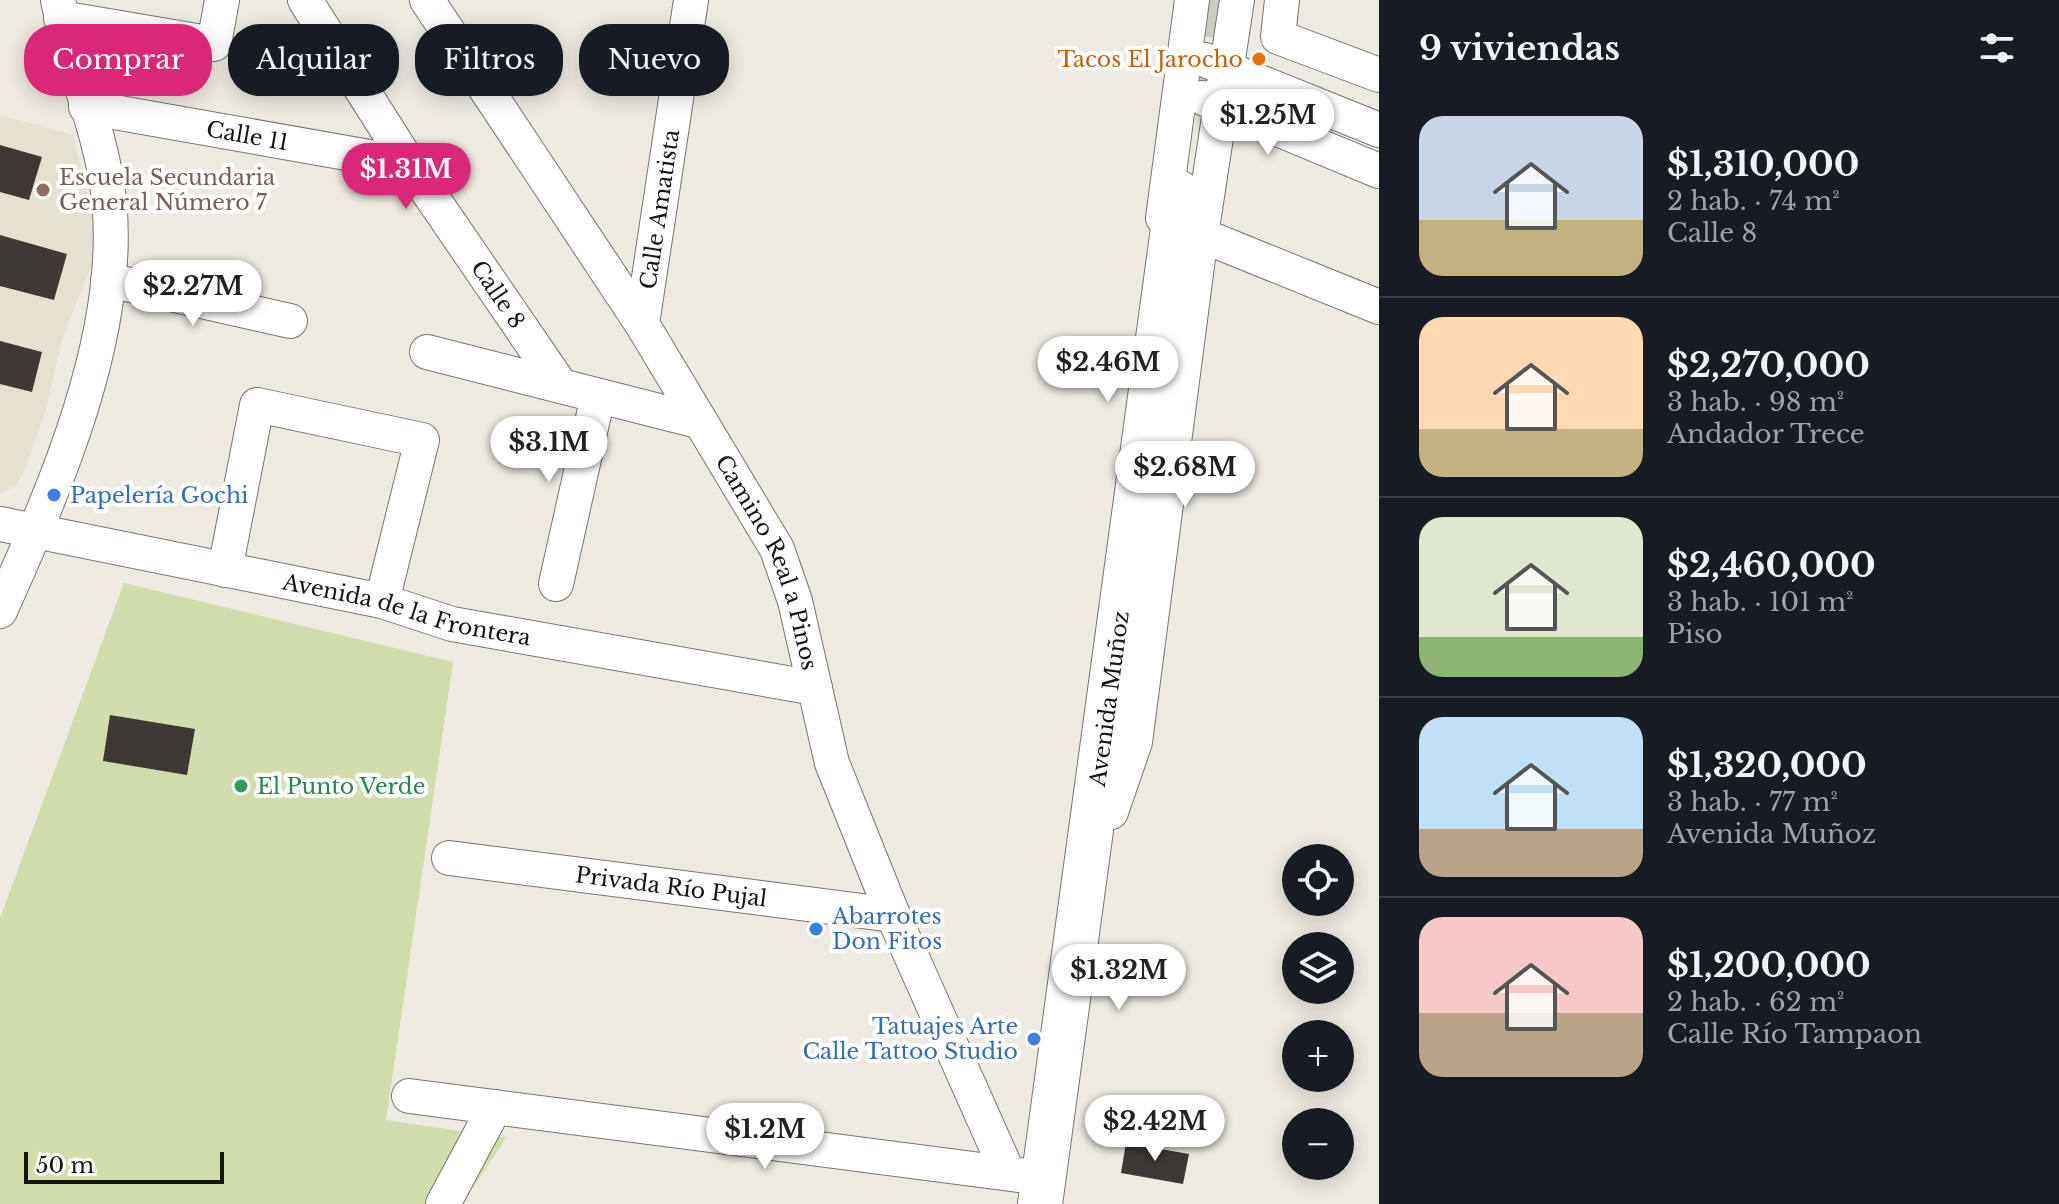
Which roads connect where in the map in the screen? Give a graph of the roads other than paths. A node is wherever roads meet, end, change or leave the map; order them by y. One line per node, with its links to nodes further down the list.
1 (222, 0): 8 (street)
2 (305, 0): 16 (street, Calle 8)
3 (427, 0): 22 (street, Camino Real a Pinos)
4 (691, 0): 22 (street, Calle Amatista)
5 (1192, 0): 9 (street)
6 (1237, 0): 10 (street)
7 (1282, 0): 11 (street)
8 (60, 9): 14 (street)
9 (1185, 53): 10 (street); 12 (street)
10 (1227, 68): 13 (street); 15 (street)
11 (1379, 75)
12 (1180, 89): 13 (street); 34 (street)
13 (1221, 106): 17 (street); 18 (street)
14 (86, 107): 16 (street, Calle 11); 19 (street)
15 (1379, 130)
16 (409, 164): 24 (street, Calle 8)
17 (1379, 171)
18 (1190, 208): 20 (street); 34 (main road, Avenida Muñoz)
19 (108, 280): 21 (street); 28 (street)
20 (1379, 307)
21 (290, 321)
22 (642, 324): 26 (street, Camino Real a Pinos)
23 (427, 352): 24 (street)
24 (561, 386): 25 (street)
25 (598, 396): 26 (street); 30 (street)
26 (698, 421): 33 (street, Camino Real a Pinos)
27 (0, 524): 28 (street, Avenida de la Frontera)
28 (36, 531): 29 (street, Avenida de la Frontera); 32 (street)
29 (225, 570): 31 (street, Avenida de la Frontera); 31 (street)
30 (556, 584)
31 (382, 601): 33 (street, Avenida de la Frontera)
32 (0, 611)
33 (815, 688): 36 (street, Camino Real a Pinos)
34 (1102, 824): 39 (main road, Avenida Muñoz)
35 (449, 858): 36 (street, Privada Río Pujal)
36 (893, 915): 39 (street, Camino Real a Pinos)
37 (409, 1096): 38 (street)
38 (495, 1107): 39 (street); 40 (street)
39 (1038, 1190)
40 (443, 1204)

